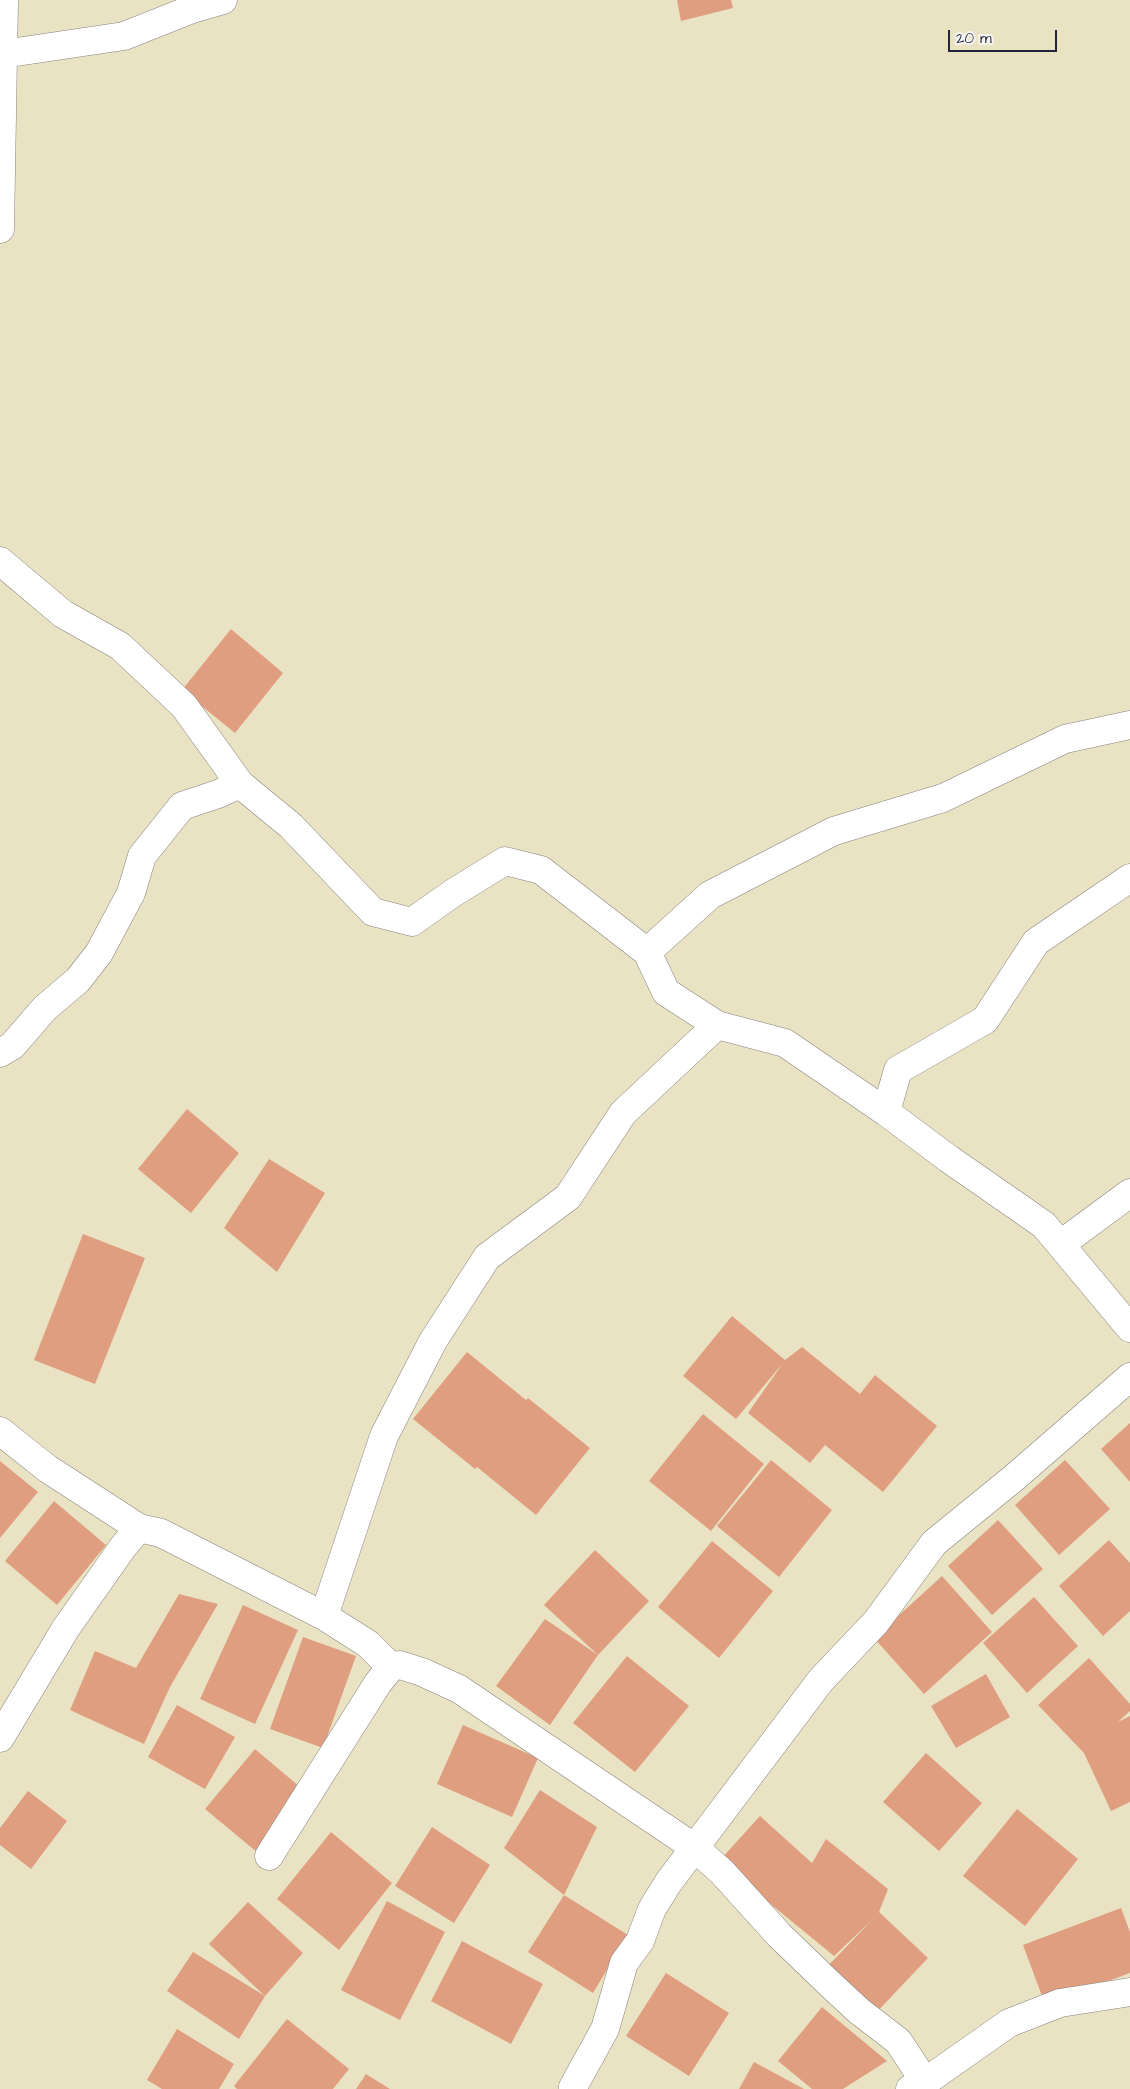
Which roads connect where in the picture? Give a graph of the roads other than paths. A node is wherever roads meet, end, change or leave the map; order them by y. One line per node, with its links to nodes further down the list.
1 (4, 0): 3 (street)
2 (223, 0): 3 (street)
3 (3, 54): 4 (street)
4 (0, 229)
5 (0, 561): 7 (street)
6 (1130, 724): 9 (street)
7 (240, 784): 9 (street); 11 (street)
8 (1130, 878): 12 (street)
9 (647, 952): 10 (street)
10 (717, 1025): 12 (street); 19 (street)
11 (0, 1053)
12 (886, 1112): 14 (street)
13 (1130, 1193): 14 (street)
14 (1061, 1244): 15 (street)
15 (1130, 1328)
16 (1130, 1377): 22 (street)
17 (0, 1431): 18 (street)
18 (139, 1528): 19 (street); 21 (street)
19 (324, 1616): 20 (street)
20 (391, 1667): 22 (street); 23 (street)
21 (0, 1738)
22 (694, 1848): 25 (street); 26 (street)
23 (269, 1856)
24 (1130, 1992): 25 (street)
25 (917, 2085)
26 (572, 2087)

